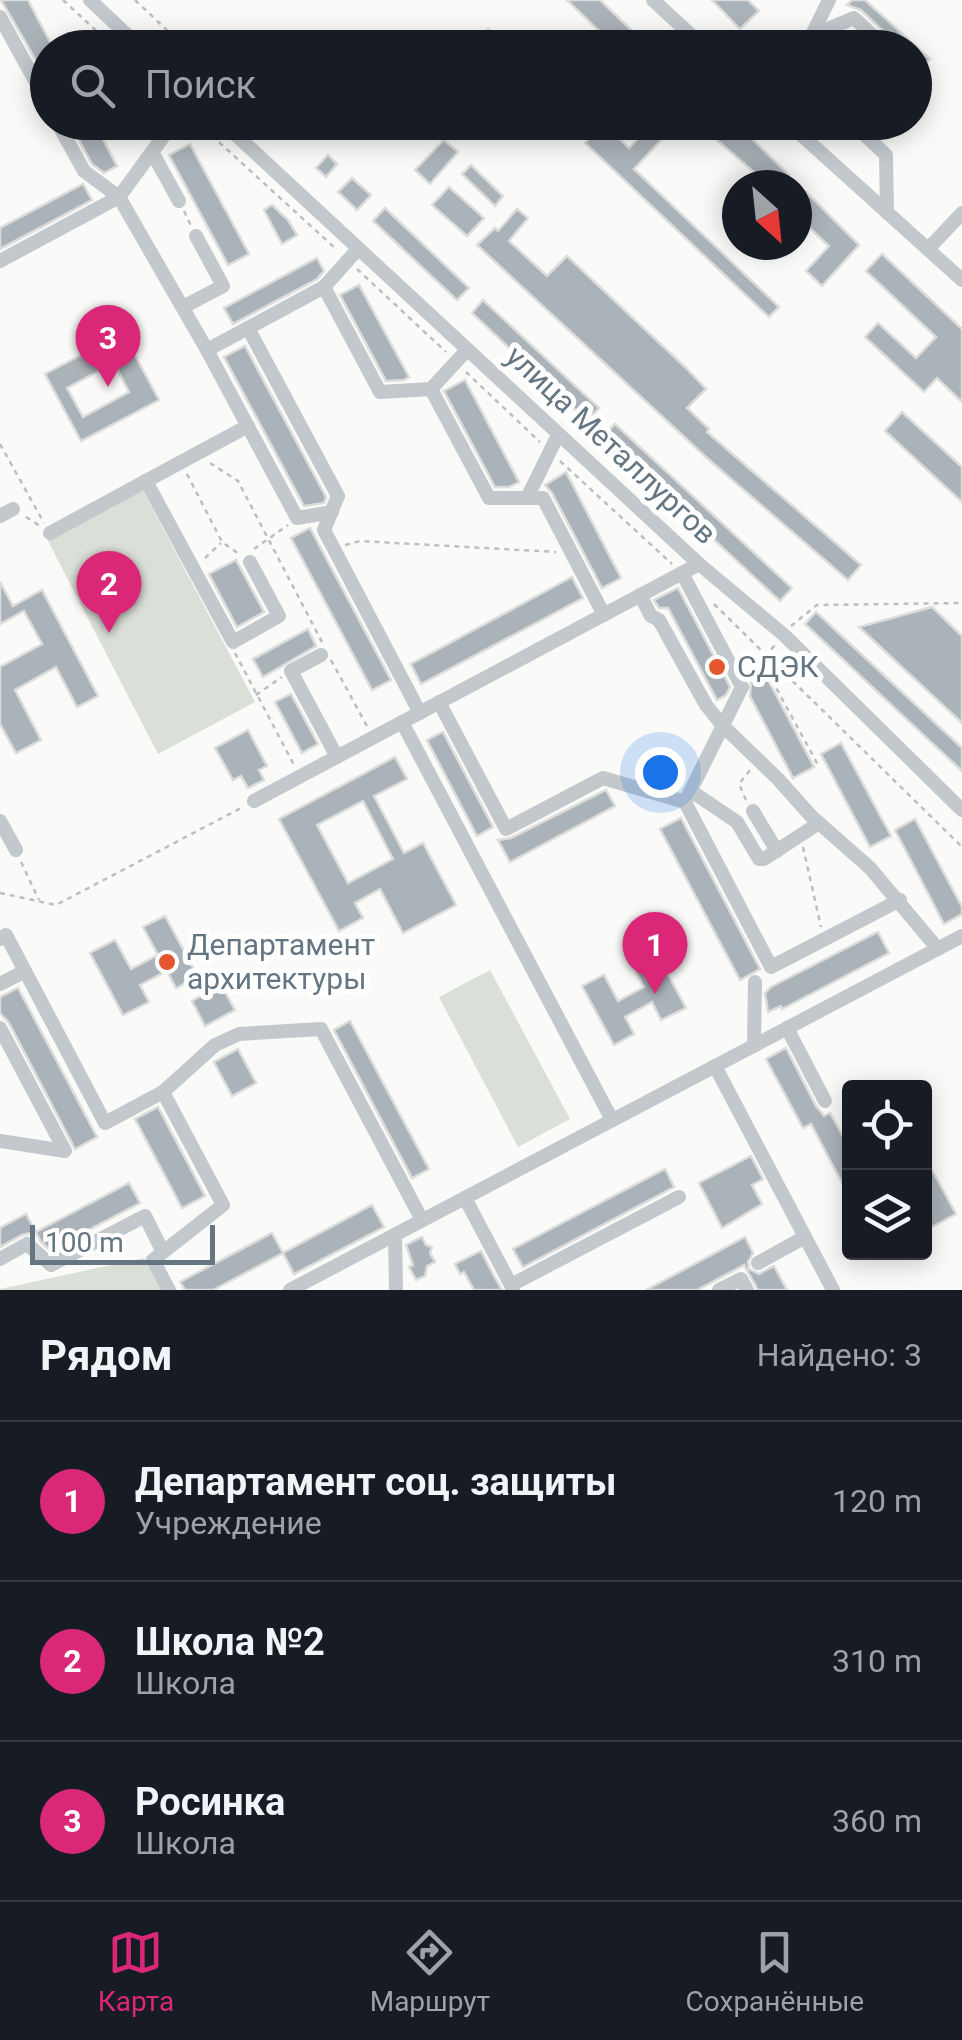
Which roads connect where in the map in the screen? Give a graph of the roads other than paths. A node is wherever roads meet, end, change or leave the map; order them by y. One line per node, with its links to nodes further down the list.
1 (90, 0): 5 (street)
2 (653, 0): 6 (street)
3 (829, 0): 7 (street)
4 (0, 16): 10 (street)
5 (122, 30)
6 (686, 30)
7 (816, 30)
8 (828, 30): 9 (street)
9 (867, 30)
10 (30, 71)
11 (67, 140): 17 (street)
12 (161, 140): 16 (street)
13 (240, 140): 23 (street, улица Металлургов)
14 (807, 140): 19 (street)
15 (870, 140): 19 (street)
16 (152, 152): 17 (street); 18 (street)
17 (119, 197): 24 (street); 27 (street)
18 (179, 200)
19 (887, 213): 22 (street)
20 (962, 213): 22 (street)
21 (196, 236): 27 (street)
22 (928, 250): 25 (street)
23 (353, 254): 26 (street); 30 (street, улица Металлургов)
24 (0, 262)
25 (962, 280)
26 (324, 287): 28 (street); 31 (street)
27 (184, 306): 29 (street)
28 (248, 328): 29 (street); 36 (street)
29 (207, 350): 32 (street)
30 (461, 356): 31 (street); 33 (street, улица Металлургов)
31 (431, 389): 35 (street)
32 (248, 426): 34 (street); 36 (street)
33 (558, 435): 35 (street); 39 (street, улица Металлургов)
34 (146, 481): 37 (street); 38 (street)
35 (527, 498): 42 (street)
36 (332, 512): 45 (street)
37 (50, 533)
38 (250, 562)
39 (699, 564): 40 (street); 51 (street, улица Металлургов)
40 (682, 573): 41 (street); 47 (street)
41 (640, 595): 42 (street); 47 (street)
42 (604, 614): 44 (street)
43 (321, 655): 48 (street)
44 (440, 702): 45 (street); 49 (street)
45 (420, 712): 46 (street)
46 (402, 722): 48 (street); 70 (street)
47 (722, 726): 49 (street); 54 (street)
48 (337, 757): 50 (street)
49 (688, 796): 56 (street); 57 (street)
50 (254, 801)
51 (962, 810)
52 (753, 811): 56 (street)
53 (0, 821): 55 (street)
54 (820, 823): 56 (street); 57 (street)
55 (16, 850)
56 (777, 851)
57 (900, 900): 60 (street)
58 (962, 936): 60 (street)
59 (0, 938): 61 (street)
60 (938, 948): 65 (street)
61 (25, 971): 63 (street); 68 (street)
62 (754, 982): 66 (street)
63 (0, 984)
64 (0, 1028): 71 (street)
65 (787, 1028): 66 (street); 69 (street)
66 (754, 1046): 67 (street)
67 (715, 1066): 70 (street); 76 (street)
68 (163, 1092): 74 (street); 77 (street)
69 (826, 1101)
70 (612, 1120): 73 (street)
71 (0, 1142)
72 (679, 1197): 80 (street)
73 (465, 1198): 74 (street); 80 (street)
74 (422, 1220): 75 (street)
75 (394, 1235): 82 (street); 83 (street)
76 (805, 1237): 79 (street); 85 (street)
77 (164, 1252): 78 (street); 81 (street)
78 (0, 1259)
79 (751, 1273): 84 (street)
80 (512, 1288)
81 (168, 1290)
82 (290, 1290)
83 (396, 1290)
84 (719, 1290)
85 (833, 1290)

